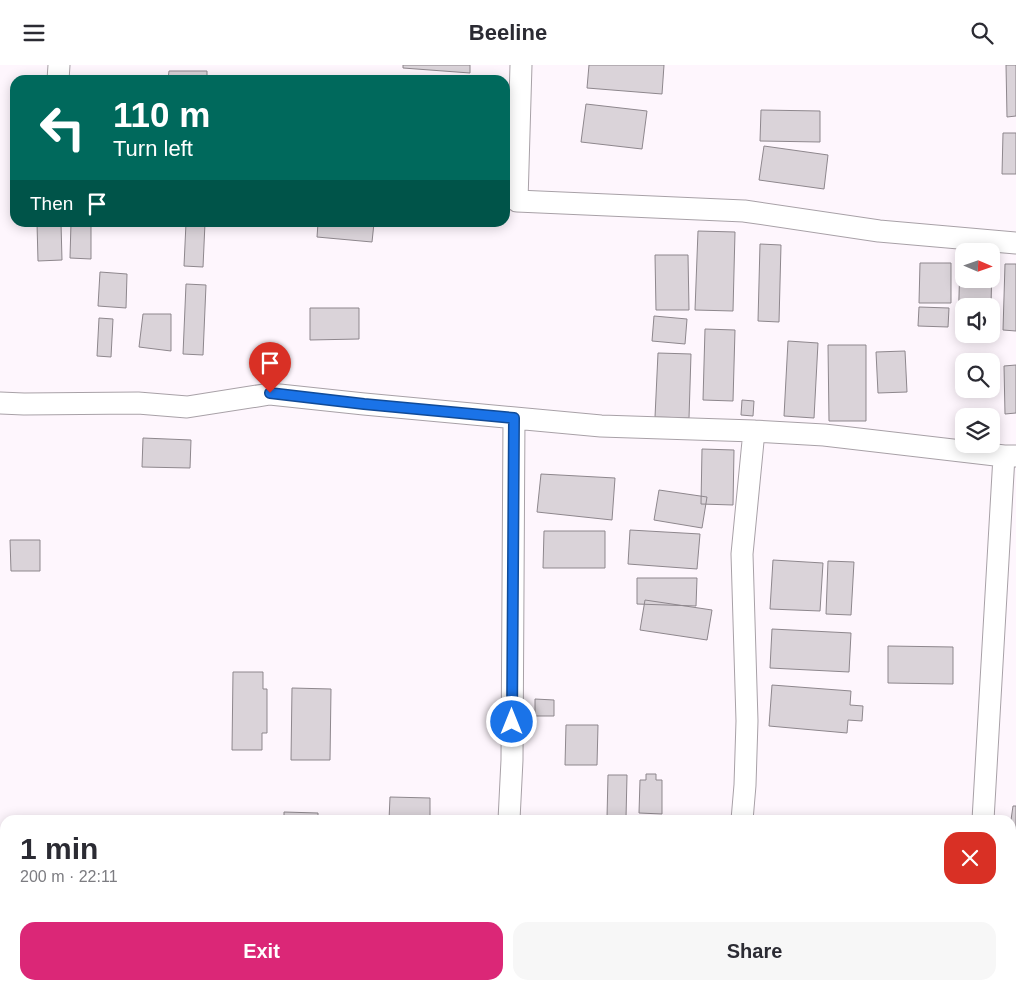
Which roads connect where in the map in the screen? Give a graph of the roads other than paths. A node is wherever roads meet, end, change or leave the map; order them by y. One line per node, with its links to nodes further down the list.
1 (521, 65): 2 (street)
2 (511, 196): 3 (street)
3 (1016, 243)
4 (0, 403): 5 (street)
5 (514, 418): 6 (street); 8 (street)
6 (754, 431): 7 (street); 9 (street)
7 (1010, 456): 10 (street)
8 (509, 815)
9 (742, 815)
10 (983, 815)

